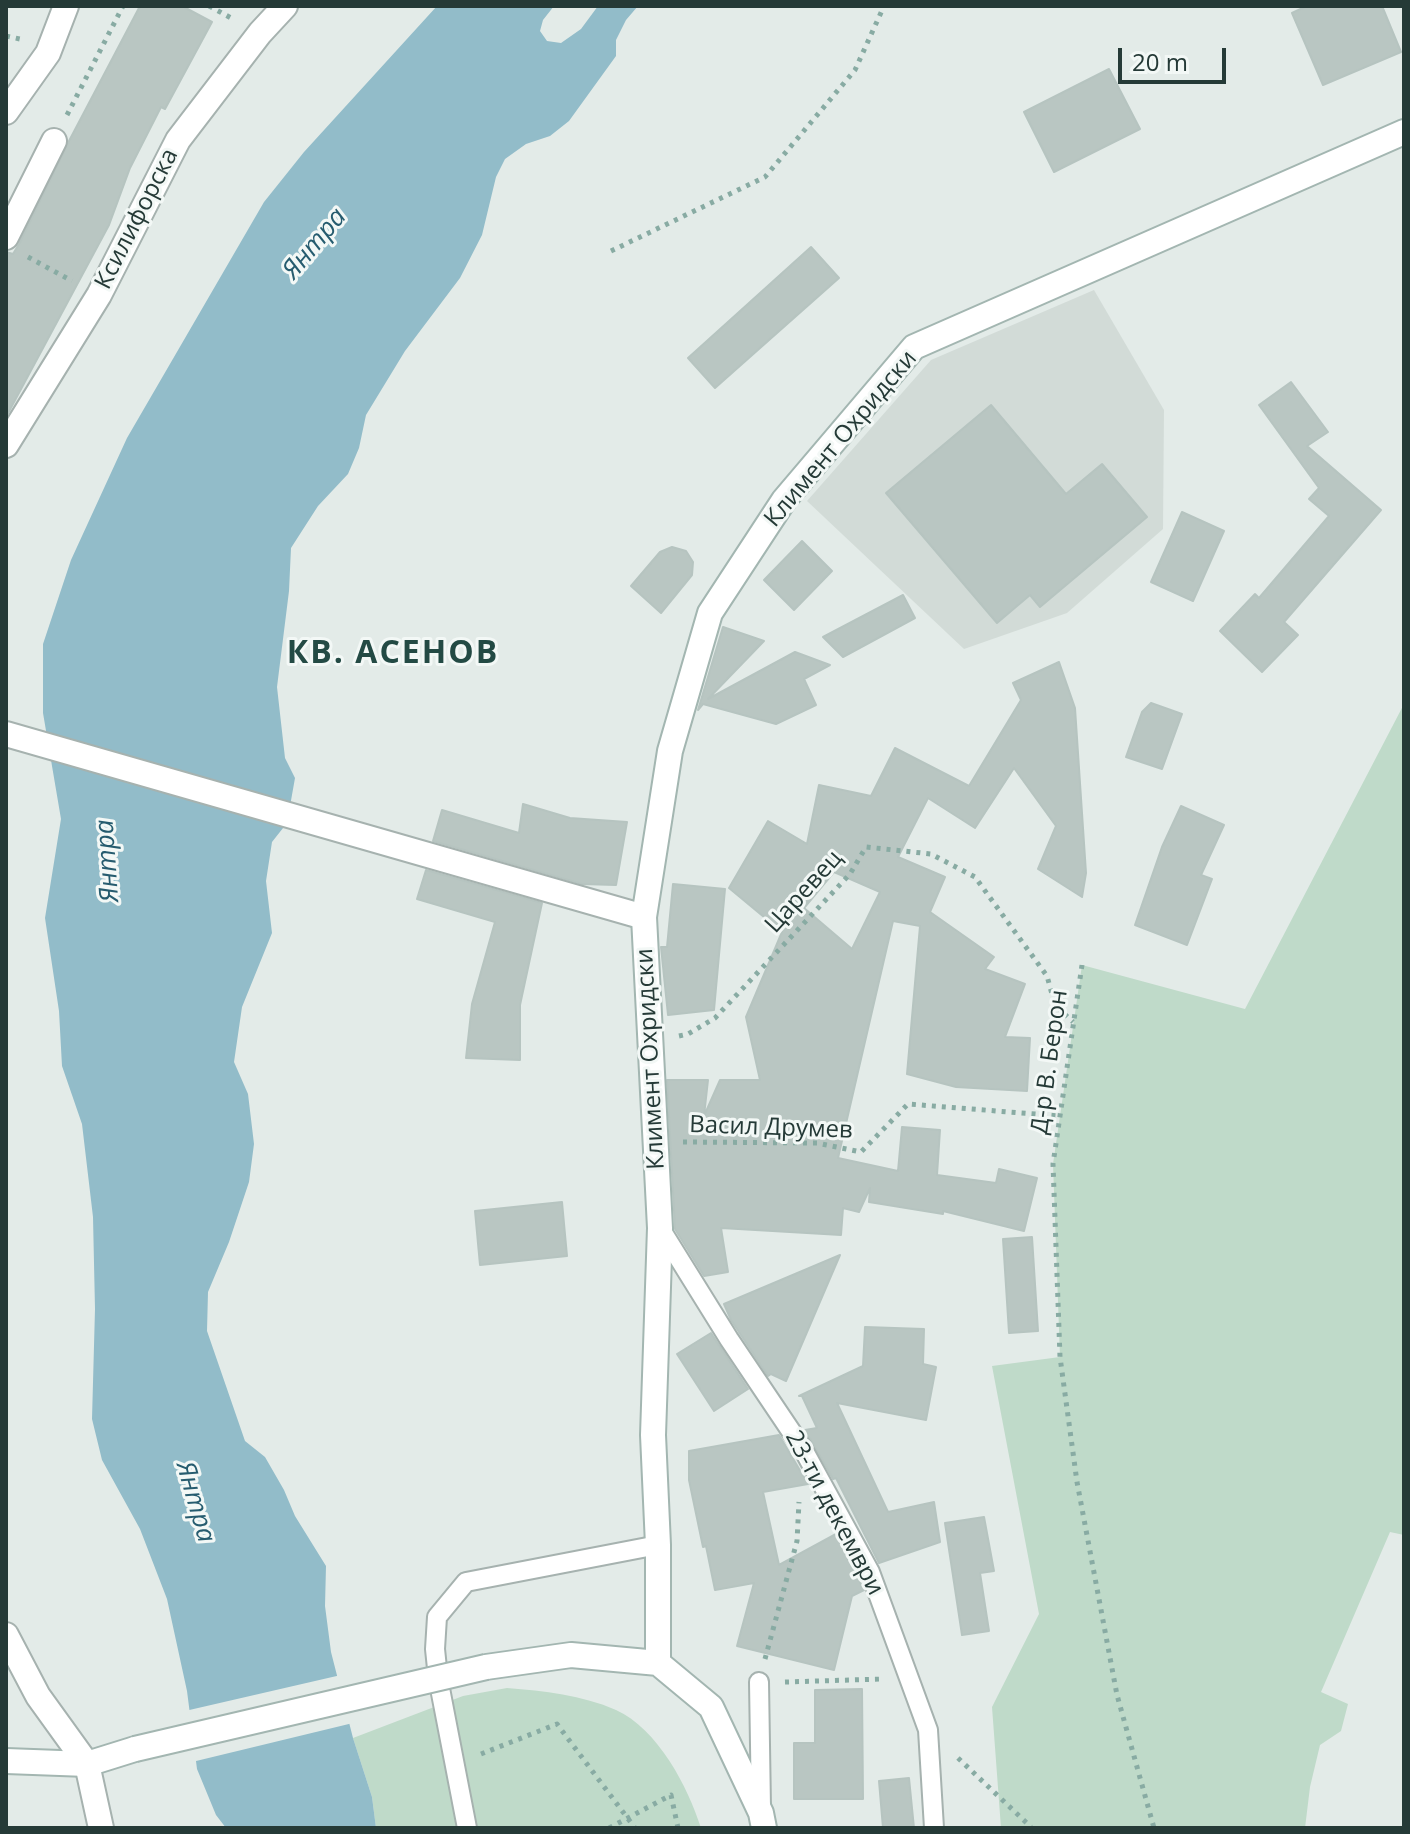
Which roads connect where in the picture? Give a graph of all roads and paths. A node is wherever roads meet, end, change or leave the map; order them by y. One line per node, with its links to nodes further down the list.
1 (66, 6): 5 (street)
2 (123, 6): 7 (path)
3 (285, 6): 10 (street, Ксилифорска)
4 (884, 6): 9 (path)
5 (6, 112)
6 (1404, 132): 13 (street, Климент Охридски)
7 (54, 141): 8 (street)
8 (13, 245): 10 (path)
9 (611, 251)
10 (99, 295): 11 (street, Ксилифорска)
11 (6, 445)
12 (6, 734): 13 (street)
13 (644, 917): 16 (street, Климент Охридски)
14 (1082, 965): 15 (path, Д-р В. Берон)
15 (1074, 1022): 16 (path, Царевец); 17 (path, Д-р В. Берон)
16 (649, 1043): 18 (street, Климент Охридски)
17 (1060, 1116): 18 (path, Васил Друмев); 39 (path, Д-р В. Берон)
18 (654, 1142): 19 (street, Климент Охридски)
19 (660, 1228): 20 (lane, 23-ти декември); 21 (street, Климент Охридски)
20 (803, 1449): 24 (lane, 23-ти декември); 25 (path)
21 (658, 1545): 23 (street, Климент Охридски); 29 (lane)
22 (6, 1635): 28 (street)
23 (658, 1663): 28 (street, bridge); 31 (street)
24 (910, 1679): 25 (path); 26 (lane, 23-ти декември)
25 (759, 1682): 31 (lane)
26 (928, 1730): 32 (path); 38 (lane, 23-ти декември)
27 (6, 1761): 28 (street)
28 (87, 1764): 33 (street)
29 (454, 1765): 30 (path); 34 (lane)
30 (627, 1818): 35 (path); 36 (path); 37 (path)
31 (762, 1821)
32 (1031, 1827)
33 (101, 1828)
34 (467, 1828)
35 (609, 1828)
36 (635, 1828)
37 (678, 1828)
38 (934, 1828)
39 (1154, 1828)

